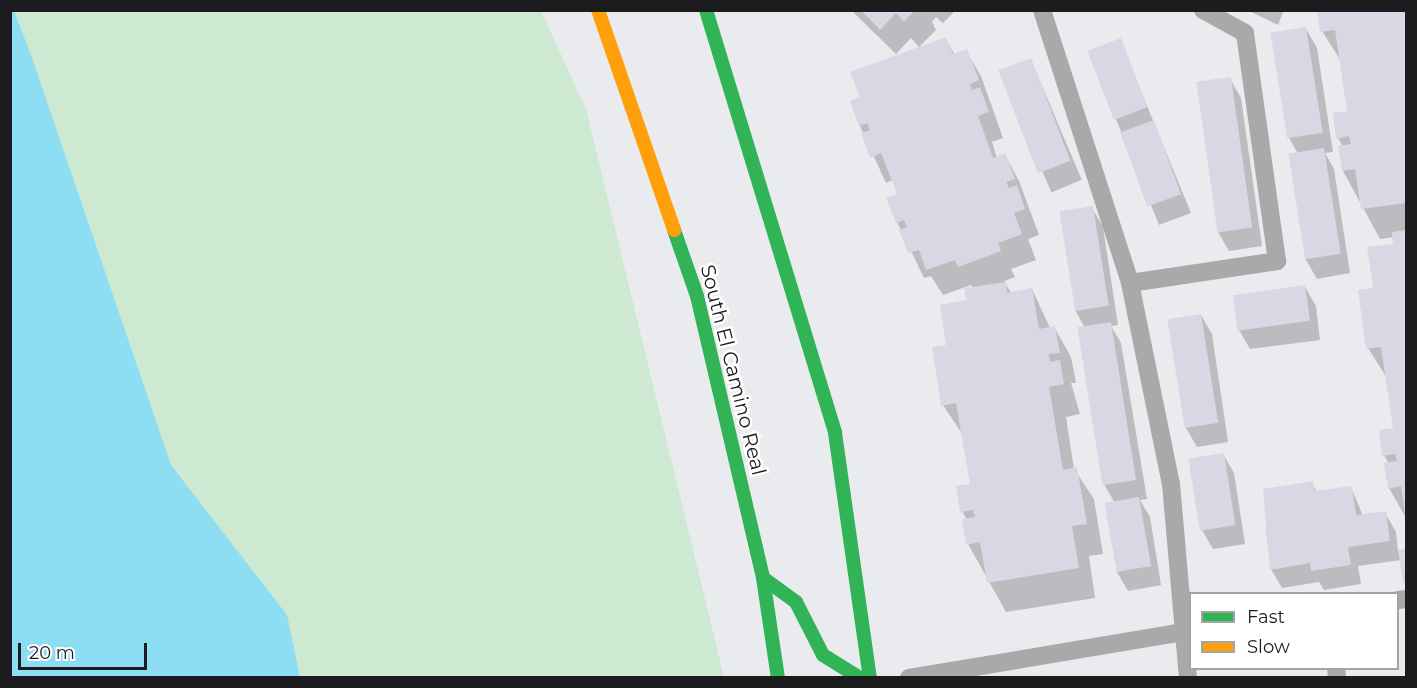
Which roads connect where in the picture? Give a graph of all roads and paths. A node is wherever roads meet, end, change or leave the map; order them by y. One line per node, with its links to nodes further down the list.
1 (598, 10): 6 (main road, South El Camino Real)
2 (706, 10): 10 (main road)
3 (1042, 10): 5 (lane)
4 (1203, 10): 5 (lane)
5 (1130, 282): 7 (lane)
6 (763, 578): 8 (main road, South El Camino Real); 9 (main road)
7 (1186, 632): 11 (lane); 12 (lane)
8 (778, 678)
9 (860, 678)
10 (870, 678)
11 (909, 678)
12 (1188, 678)

